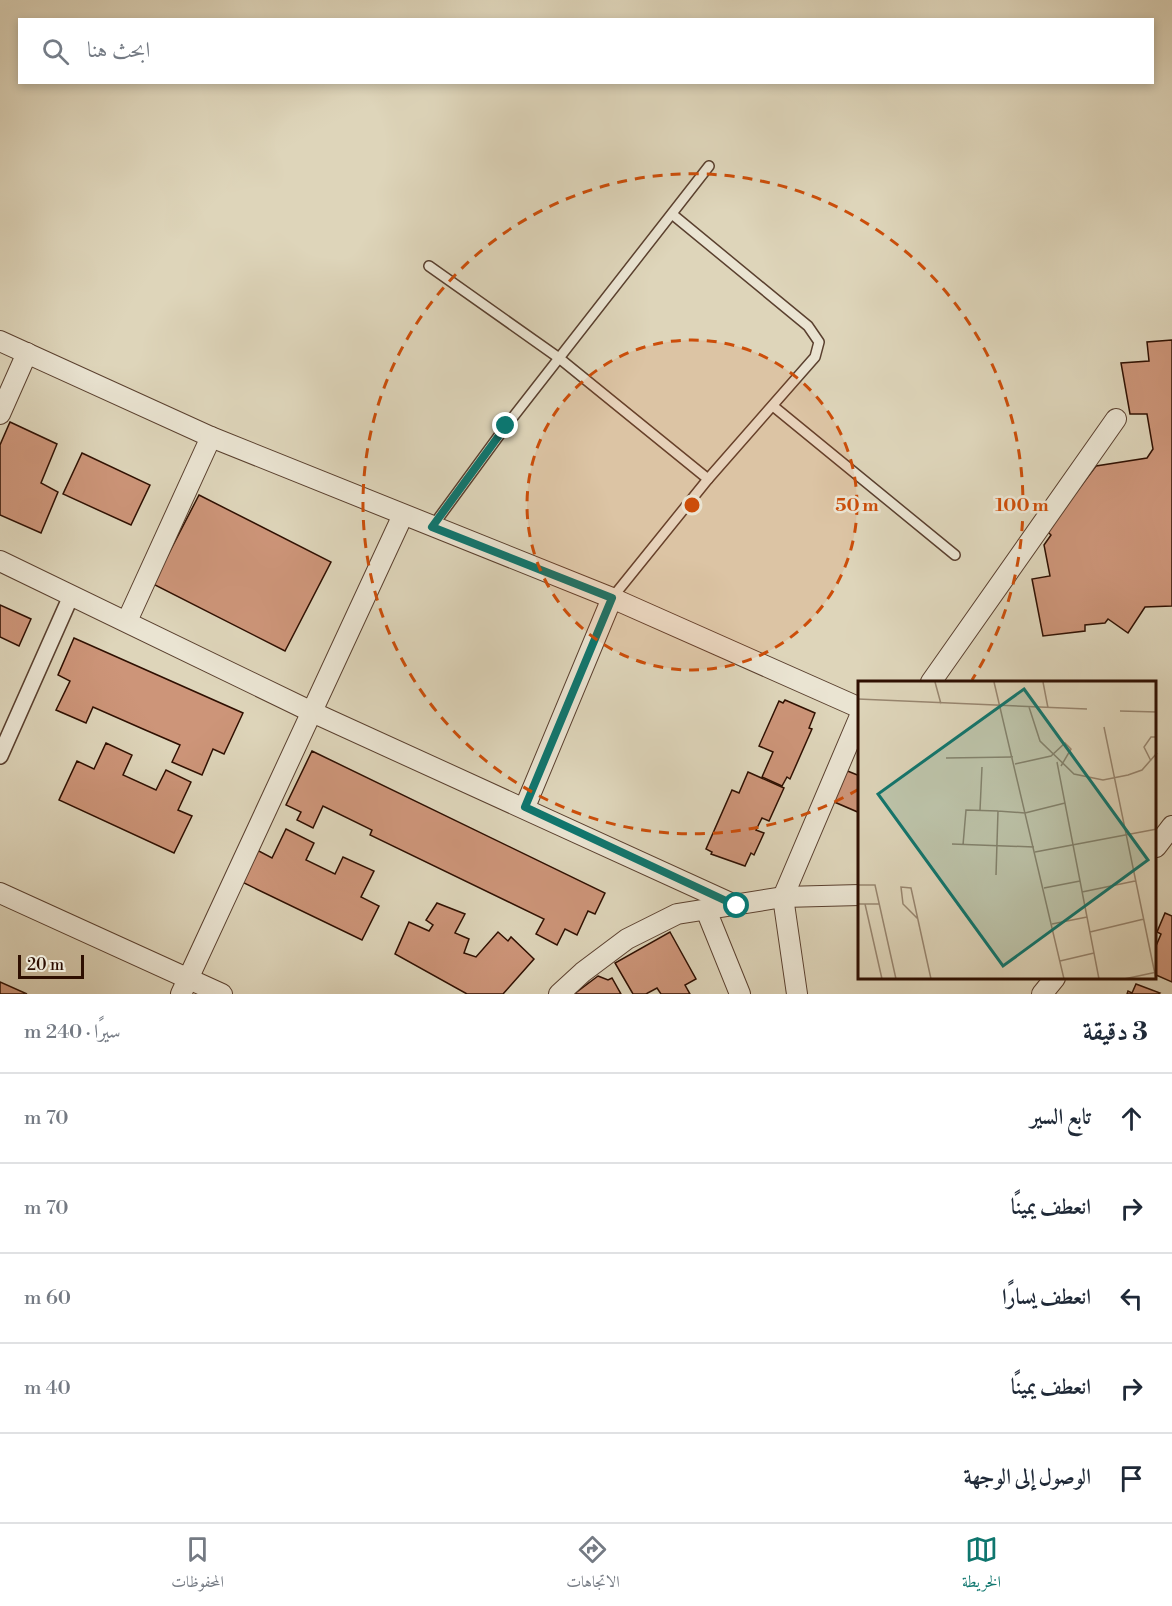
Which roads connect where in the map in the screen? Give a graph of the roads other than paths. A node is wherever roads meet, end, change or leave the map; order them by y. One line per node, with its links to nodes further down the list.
1 (710, 166): 2 (lane)
2 (672, 214): 6 (lane); 7 (lane)
3 (429, 266): 6 (lane)
4 (0, 341): 5 (street)
5 (27, 353): 8 (street); 10 (street)
6 (559, 358): 11 (lane); 13 (lane)
7 (773, 406): 11 (lane); 14 (lane)
8 (0, 414)
9 (1116, 419): 19 (street)
10 (211, 437): 12 (street); 18 (street)
11 (708, 479): 17 (lane)
12 (403, 515): 13 (street); 21 (street)
13 (432, 527): 17 (street)
14 (955, 555)
15 (0, 561): 16 (street)
16 (71, 596): 18 (street); 23 (street)
17 (612, 598): 20 (street); 24 (street)
18 (127, 621): 21 (street)
19 (932, 681)
20 (858, 707)
21 (312, 712): 24 (street); 33 (street)
22 (858, 721): 29 (street)
23 (0, 756)
24 (525, 807): 30 (street)
25 (1167, 827): 26 (street)
26 (1157, 844)
27 (0, 893): 33 (street)
28 (858, 894): 29 (street)
29 (783, 897): 30 (street); 37 (street)
30 (737, 906): 31 (street)
31 (706, 910): 35 (street); 36 (street)
32 (1054, 979): 38 (street)
33 (184, 987): 34 (street)
34 (222, 994)
35 (559, 994)
36 (740, 994)
37 (797, 994)
38 (1042, 994)

